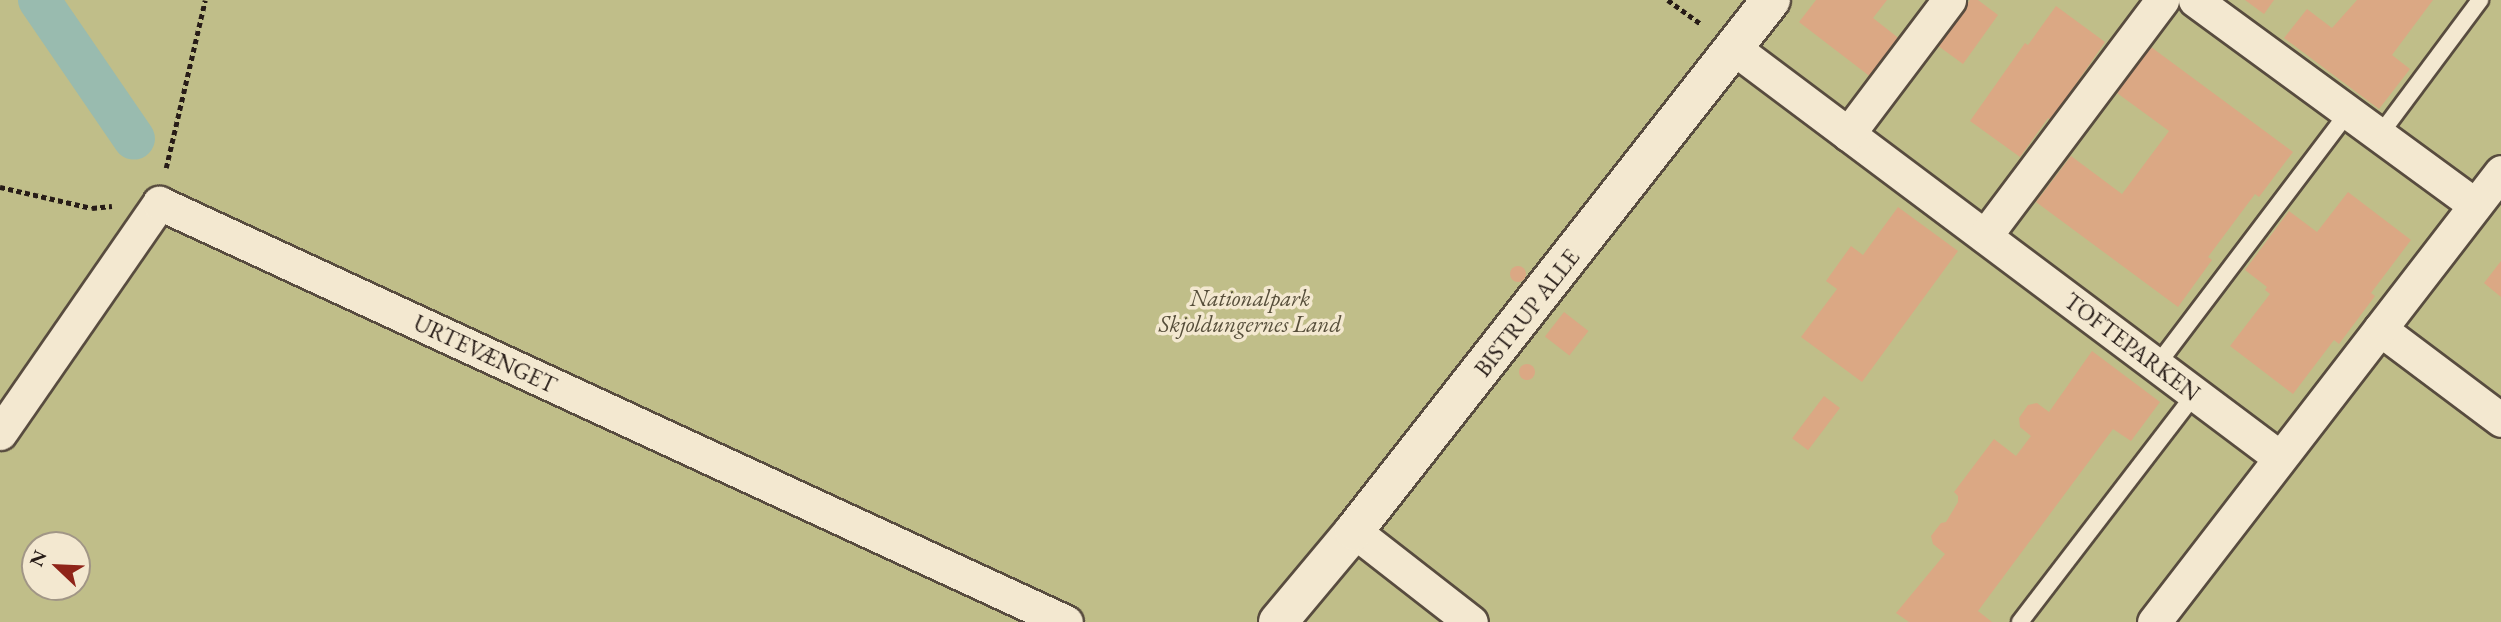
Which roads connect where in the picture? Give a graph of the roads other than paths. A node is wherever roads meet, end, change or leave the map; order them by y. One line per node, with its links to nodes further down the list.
1 (1771, 0): 6 (street, BISTRUP ALLE)
2 (1949, 0): 8 (street)
3 (2162, 0): 12 (street)
4 (2195, 0): 7 (street)
5 (2480, 0): 9 (lane)
6 (1735, 49): 8 (street, TOFTEPARKEN); 19 (street, BISTRUP ALLE)
7 (2347, 114): 9 (street); 14 (lane)
8 (1848, 134): 12 (street, TOFTEPARKEN)
9 (2378, 137): 11 (street)
10 (2501, 172): 11 (street)
11 (2475, 205): 13 (street)
12 (1985, 236): 14 (street, TOFTEPARKEN)
13 (2380, 329): 16 (street); 18 (street)
14 (2157, 365): 15 (street, TOFTEPARKEN)
15 (2195, 394): 18 (street, TOFTEPARKEN); 23 (lane)
16 (2501, 420)
17 (0, 433): 20 (street, URTEVÆNGET)
18 (2279, 457): 24 (street)
19 (1354, 531): 21 (street, BISTRUP ALLE); 22 (street)
20 (1066, 622)
21 (1278, 622)
22 (1471, 622)
23 (2020, 622)
24 (2154, 622)

